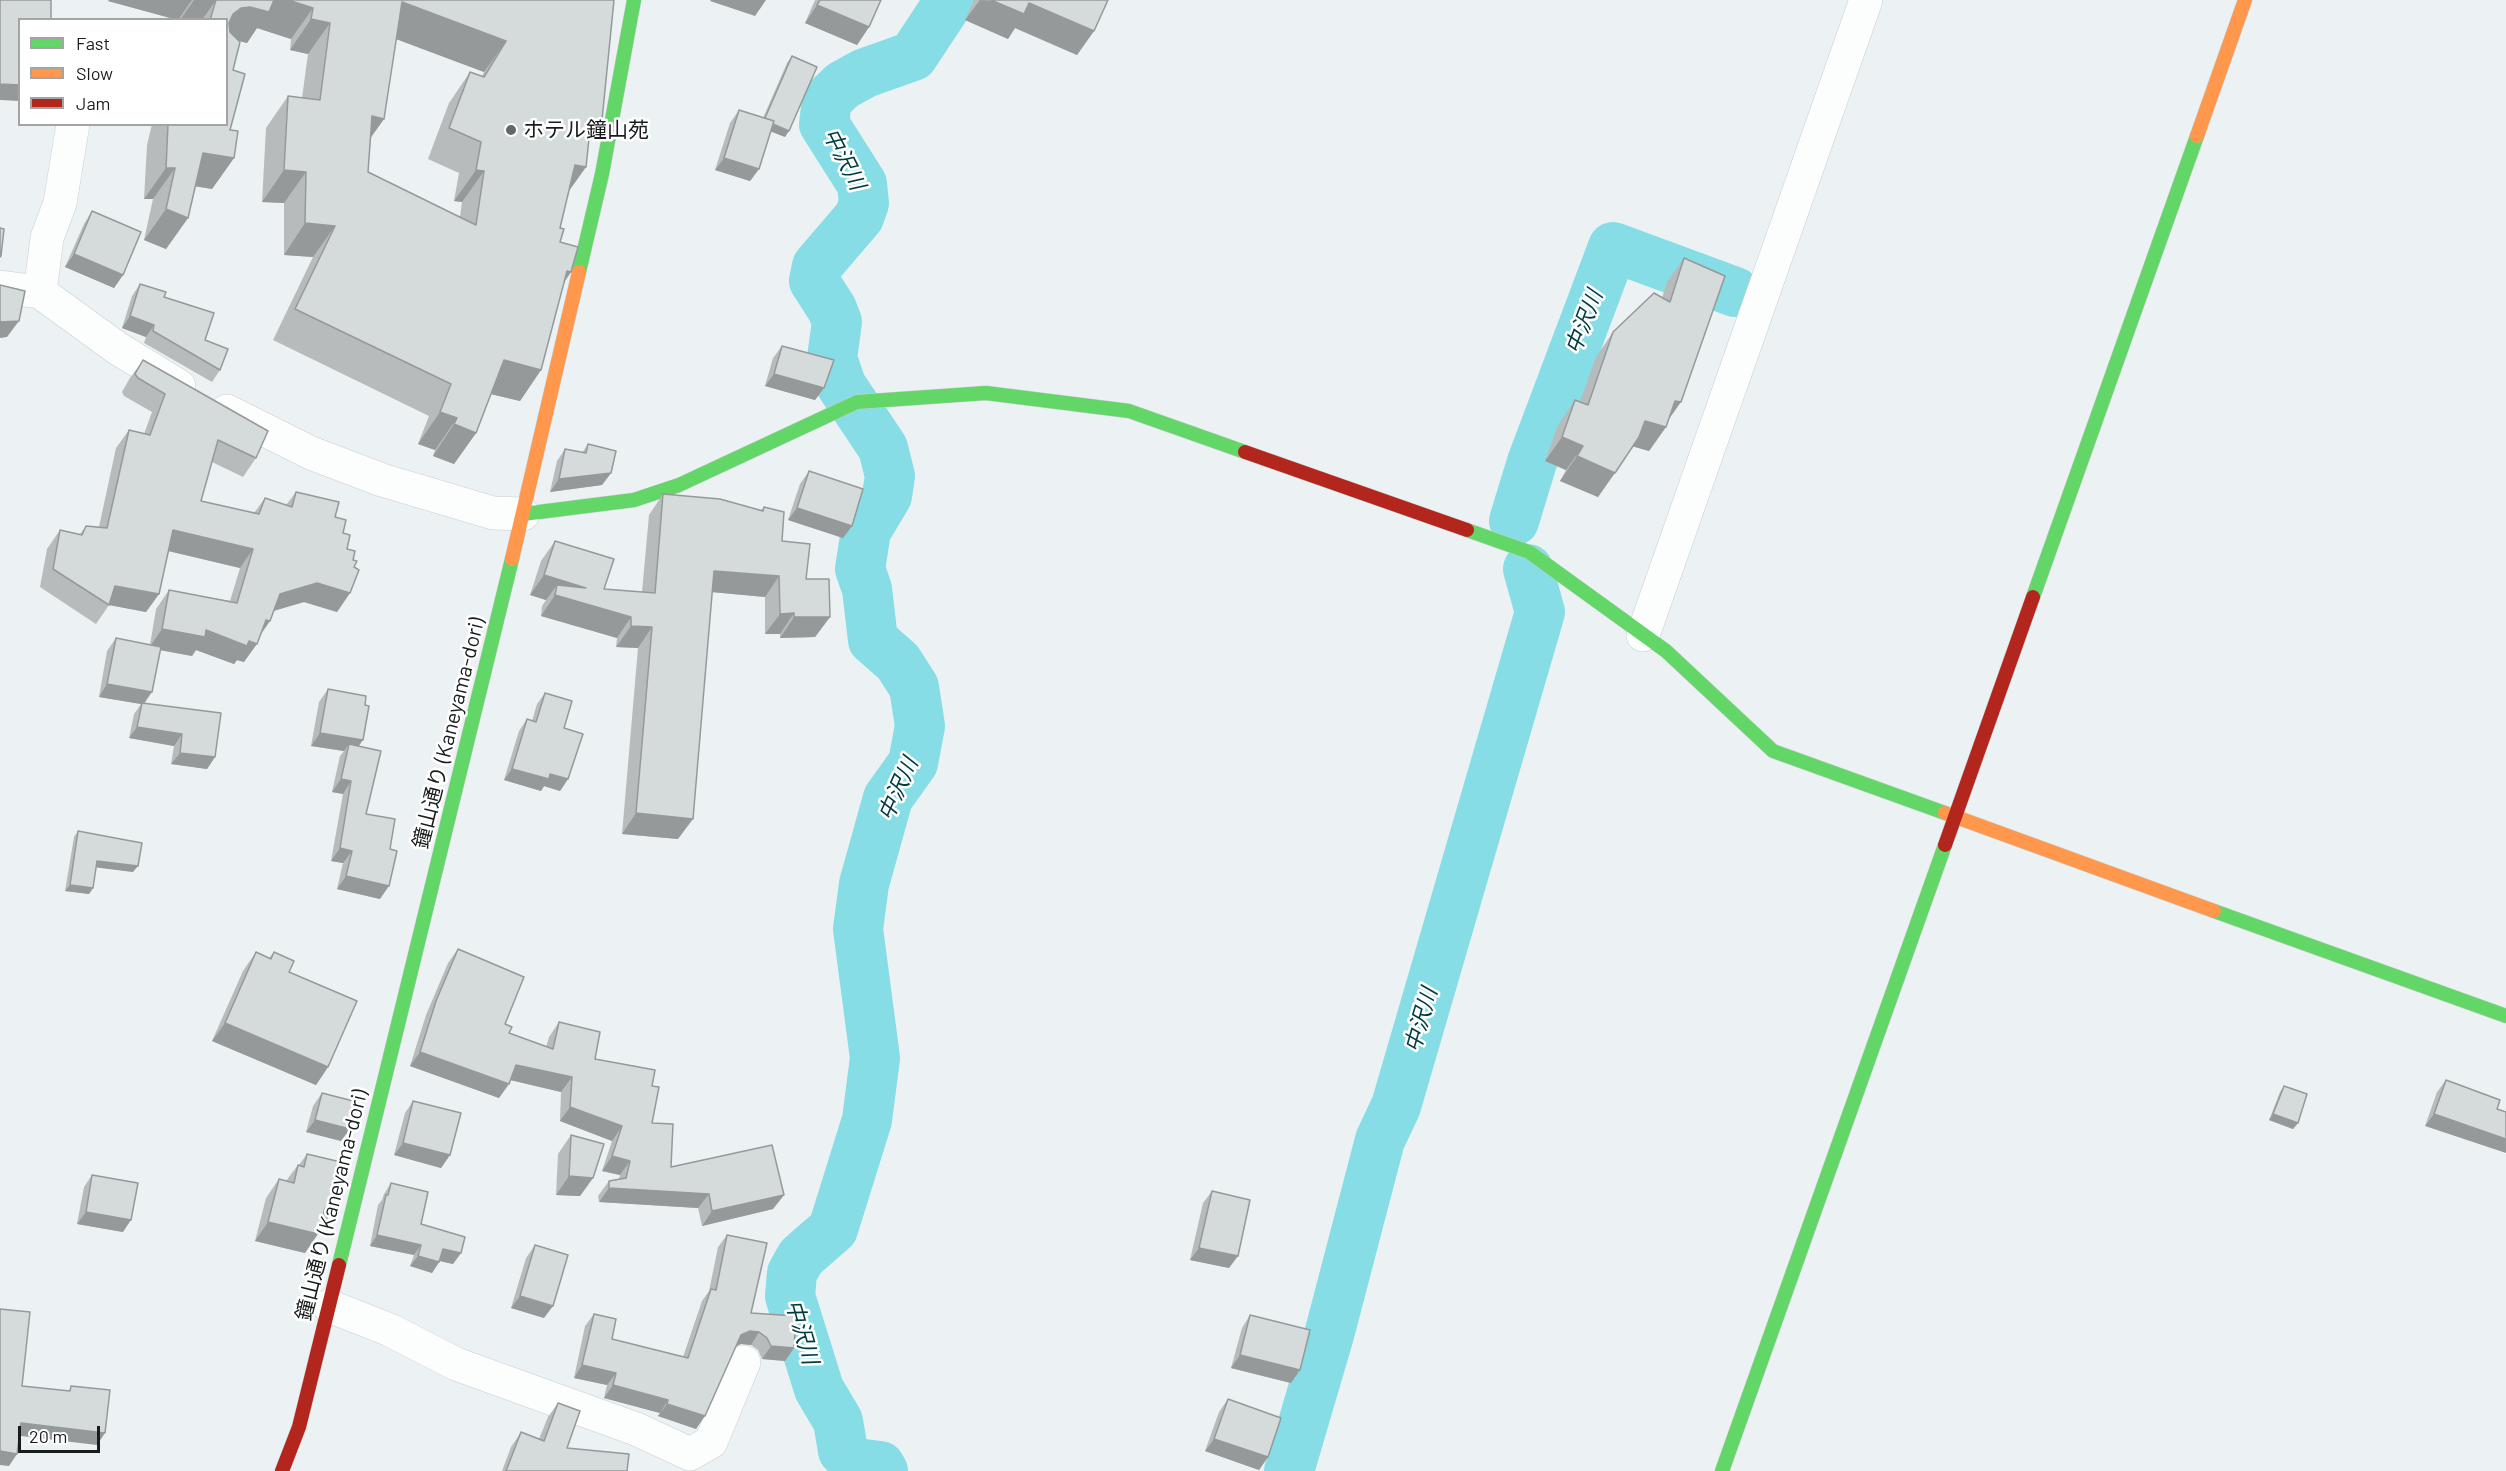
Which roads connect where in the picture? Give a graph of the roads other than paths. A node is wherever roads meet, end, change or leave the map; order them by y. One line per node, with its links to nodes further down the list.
1 (634, 0): 7 (street, 鐘山通り (Kaneyama-dori))
2 (1866, 0): 8 (street)
3 (2245, 0): 9 (street)
4 (74, 126): 6 (street)
5 (0, 287): 6 (street)
6 (40, 292): 7 (street)
7 (524, 514): 8 (street); 11 (street, 鐘山通り (Kaneyama-dori))
8 (1643, 635): 9 (street)
9 (1955, 816): 10 (street); 14 (street)
10 (2506, 1016)
11 (329, 1306): 12 (street); 13 (street, 鐘山通り (Kaneyama-dori))
12 (744, 1362)
13 (282, 1471)
14 (1722, 1471)

